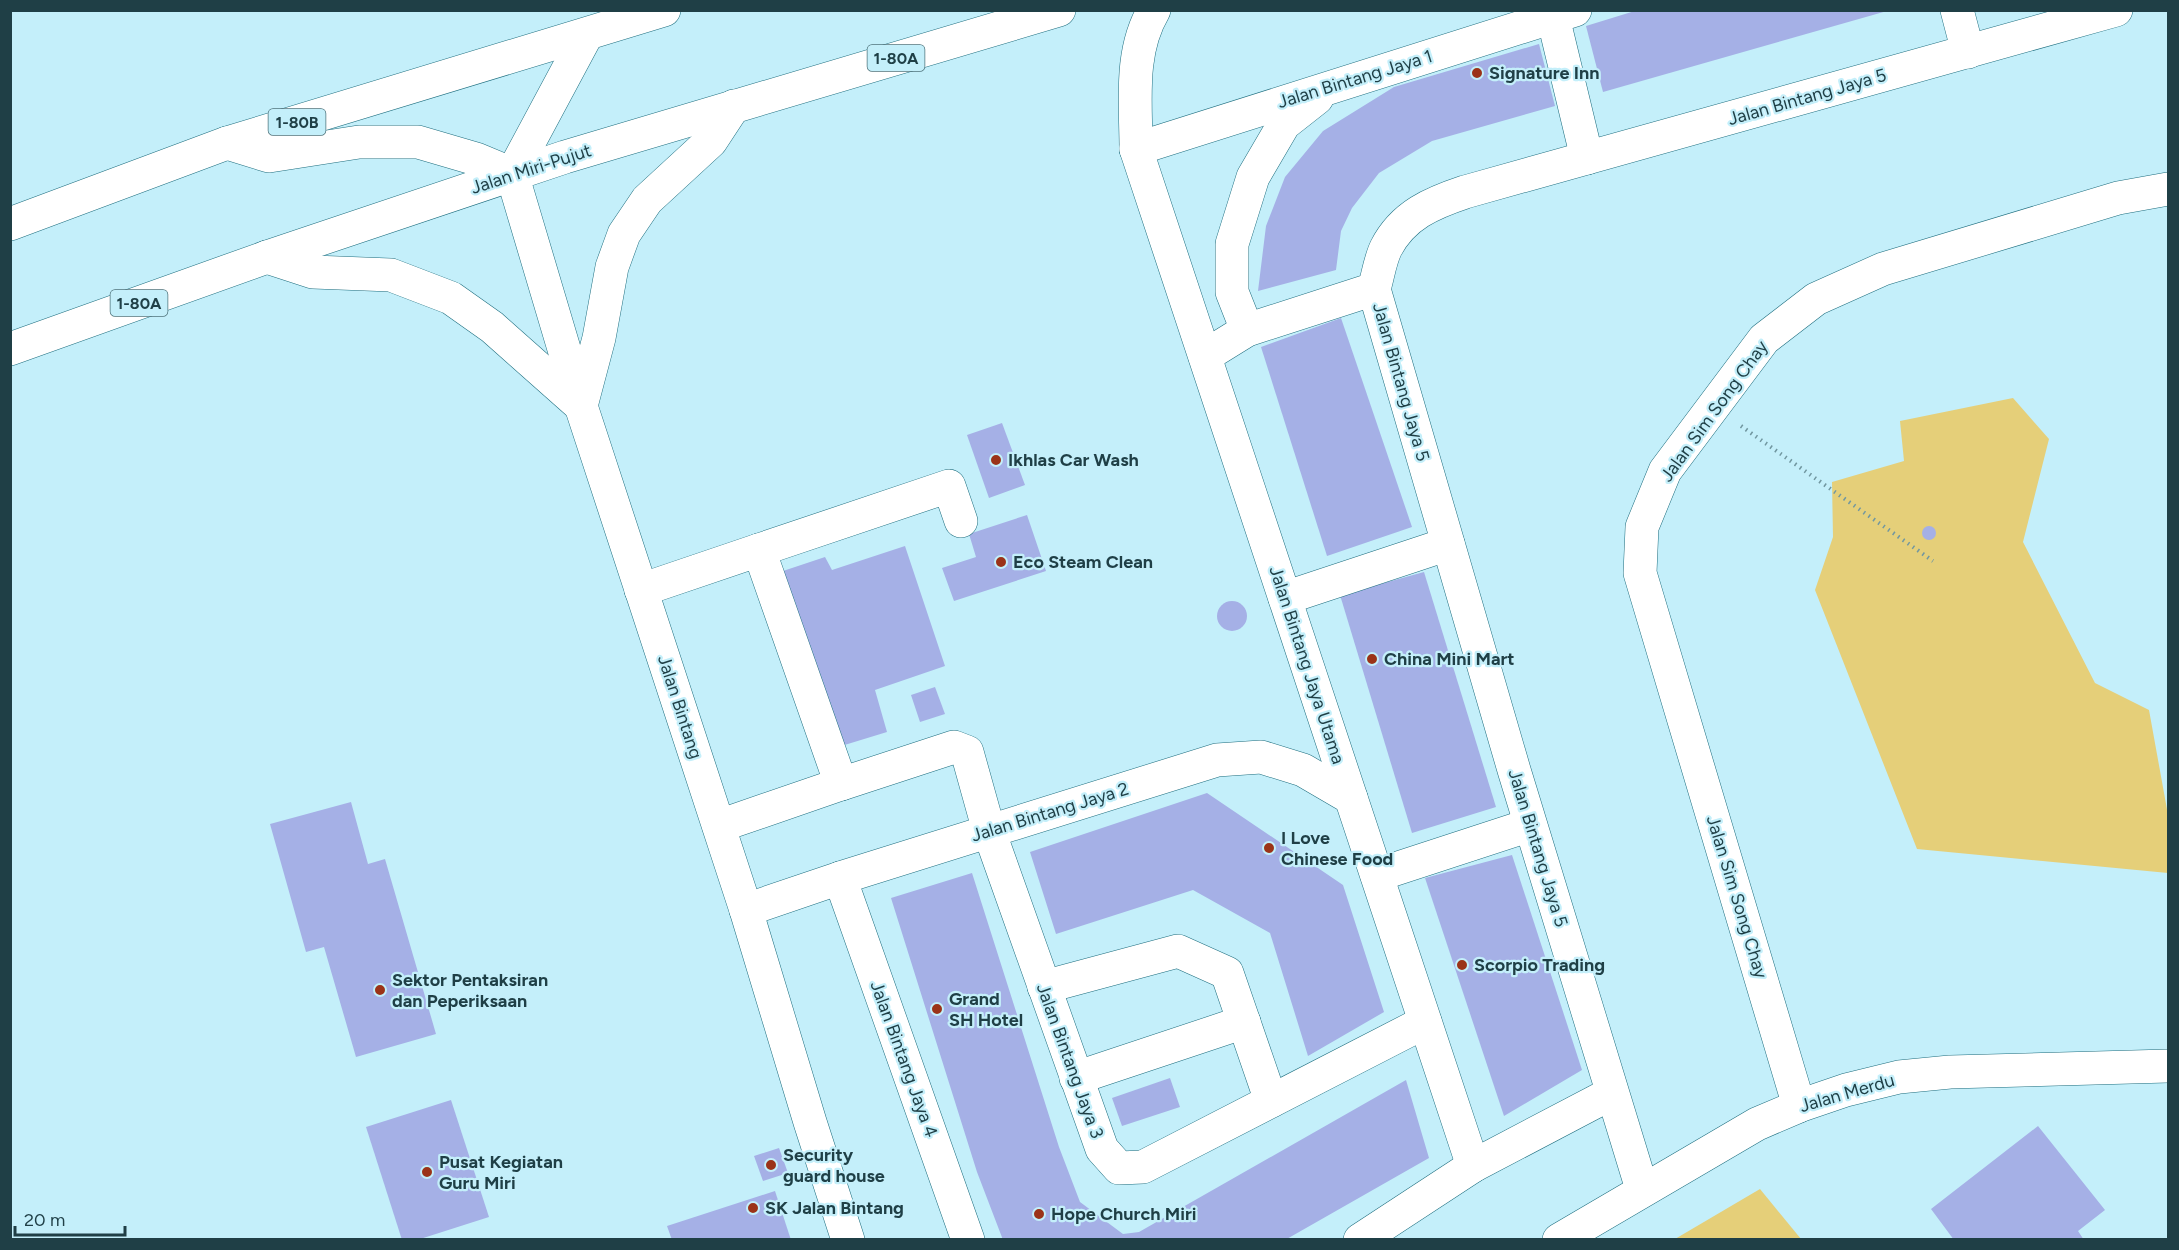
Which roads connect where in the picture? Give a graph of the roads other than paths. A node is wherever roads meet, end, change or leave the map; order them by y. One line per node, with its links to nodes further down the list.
1 (664, 10): 7 (main road, 1-80B)
2 (1059, 10): 10 (main road, Jalan Miri-Pujut / 1-80A)
3 (1154, 10): 12 (main road, Jalan Bintang Jaya Utama)
4 (1957, 10): 8 (main road)
5 (2116, 10): 8 (main road, Jalan Bintang Jaya 5)
6 (1564, 14): 9 (main road, Jalan Bintang Jaya 1); 13 (main road)
7 (587, 34): 11 (main road, 1-80B); 14 (main road)
8 (1968, 52): 13 (main road, Jalan Bintang Jaya 5)
9 (1332, 87): 12 (main road, Jalan Bintang Jaya 1); 19 (main road)
10 (734, 106): 14 (main road, Jalan Miri-Pujut / 1-80A); 22 (main road)
11 (227, 143): 14 (main road); 16 (main road, 1-80B)
12 (1136, 149): 21 (main road, Jalan Bintang Jaya Utama)
13 (1587, 158): 18 (main road, Jalan Bintang Jaya 5)
14 (512, 174): 17 (main road, Jalan Miri-Pujut / 1-80A); 22 (main road, Jalan Bintang)
15 (2169, 189): 43 (main road, Jalan Sim Song Chay)
16 (10, 224)
17 (267, 256): 20 (main road, Jalan Miri-Pujut / 1-80A); 22 (main road)
18 (1374, 289): 19 (main road); 24 (main road, Jalan Bintang Jaya 5)
19 (1247, 330): 21 (main road)
20 (10, 349)
21 (1205, 356): 27 (main road, Jalan Bintang Jaya Utama)
22 (581, 406): 26 (main road, Jalan Bintang)
23 (961, 521): 25 (main road)
24 (1448, 544): 27 (main road); 30 (main road, Jalan Bintang Jaya 5)
25 (759, 550): 26 (main road); 28 (main road)
26 (641, 590): 31 (main road, Jalan Bintang)
27 (1285, 598): 29 (main road, Jalan Bintang Jaya Utama)
28 (841, 784): 31 (main road); 32 (main road, Jalan Bintang Jaya 3)
29 (1351, 798): 32 (main road, Jalan Bintang Jaya 2); 33 (main road, Jalan Bintang Jaya Utama)
30 (1530, 825): 33 (main road); 41 (main road, Jalan Bintang Jaya 5)
31 (719, 826): 35 (main road, Jalan Bintang)
32 (989, 831): 34 (main road, Jalan Bintang Jaya 2); 36 (main road, Jalan Bintang Jaya 3)
33 (1377, 875): 38 (main road, Jalan Bintang Jaya Utama)
34 (840, 878): 35 (main road, Jalan Bintang Jaya 2); 47 (main road, Jalan Bintang Jaya 4)
35 (746, 909): 46 (main road, Jalan Bintang)
36 (1044, 987): 37 (main road); 40 (main road, Jalan Bintang Jaya 3)
37 (1244, 1022): 40 (main road); 42 (main road)
38 (1425, 1022): 42 (main road, Jalan Bintang Jaya 3); 44 (main road, Jalan Bintang Jaya Utama)
39 (2169, 1066): 43 (main road, Jalan Merdu)
40 (1076, 1078): 42 (main road, Jalan Bintang Jaya 3)
41 (1612, 1093): 44 (main road); 45 (main road, Jalan Bintang Jaya 5)
42 (1271, 1101)
43 (1798, 1106): 45 (main road, Jalan Merdu)
44 (1473, 1166): 48 (main road)
45 (1642, 1190): 49 (main road, Jalan Merdu)
46 (848, 1239)
47 (968, 1239)
48 (1360, 1239)
49 (1559, 1239)

